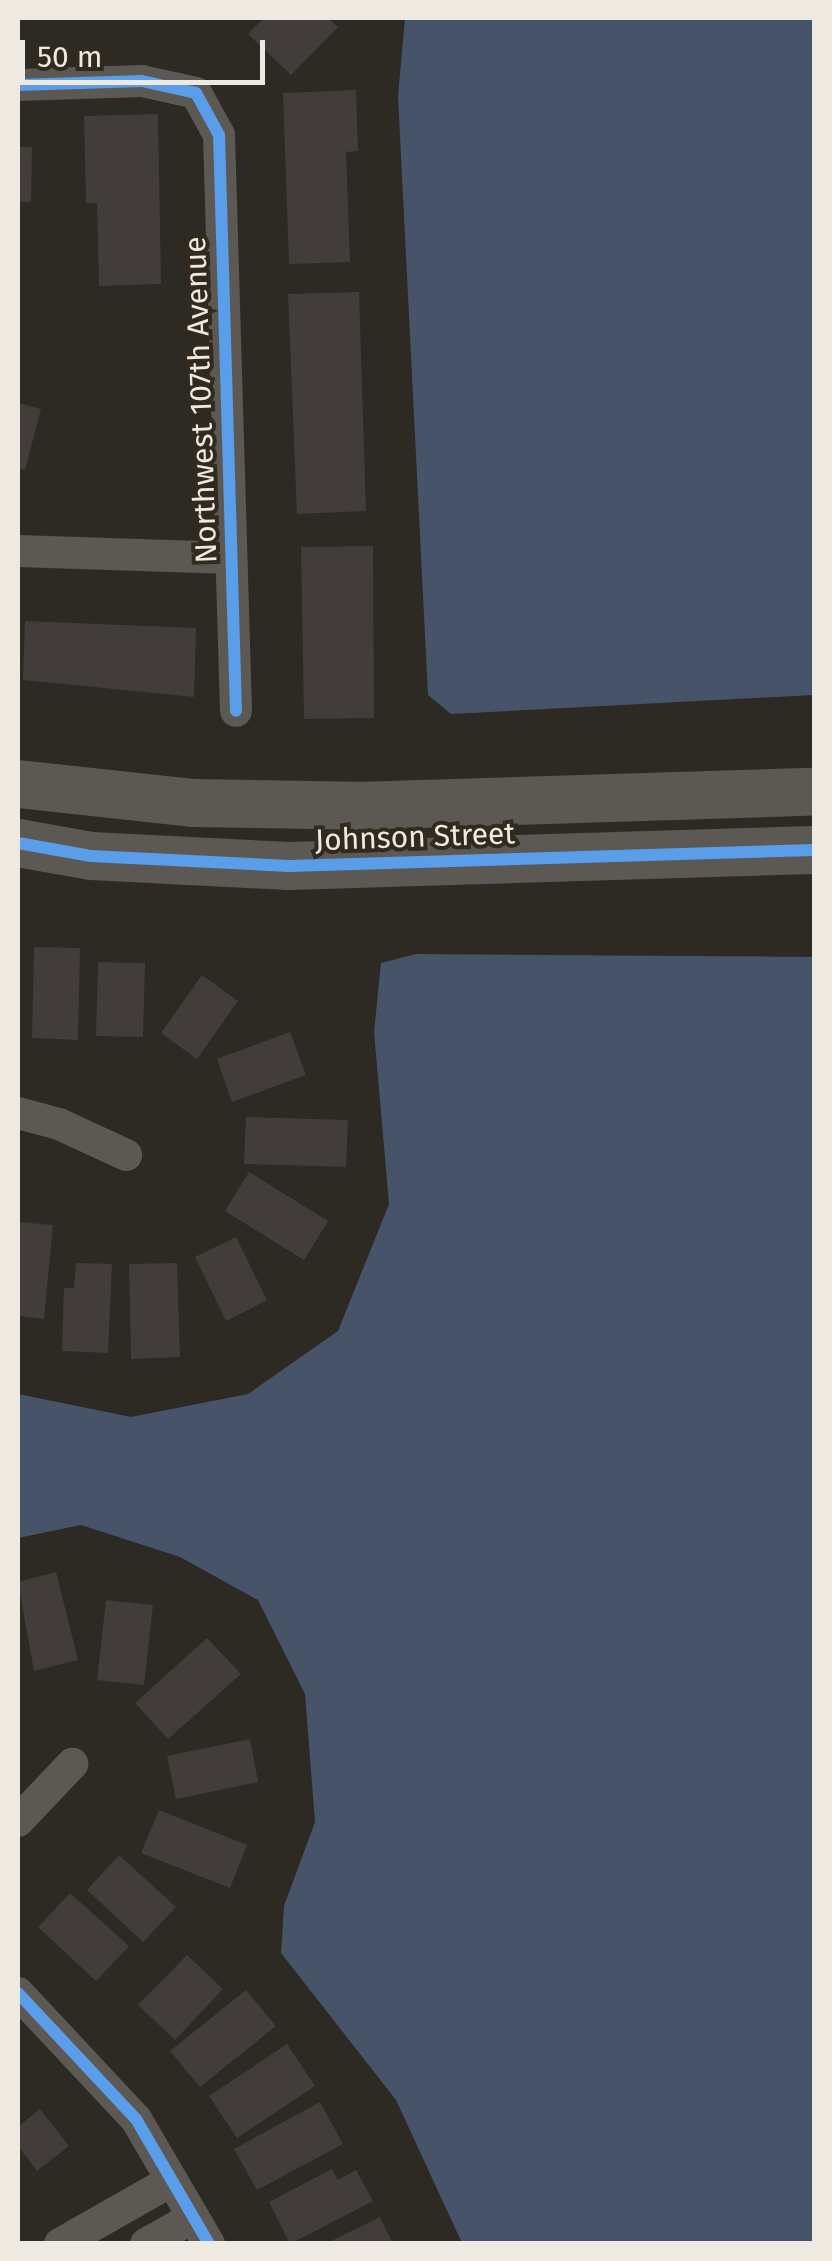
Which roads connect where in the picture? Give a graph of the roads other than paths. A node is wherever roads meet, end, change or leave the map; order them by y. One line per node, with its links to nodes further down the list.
1 (18, 85): 3 (street, Northwest 107th Avenue)
2 (18, 552): 3 (street)
3 (231, 558): 4 (street, Northwest 107th Avenue)
4 (236, 711)
5 (18, 784): 6 (street, Johnson Street)
6 (814, 792)
7 (18, 843): 8 (street, Johnson Street)
8 (814, 850)
9 (18, 1114): 10 (street)
10 (126, 1156)
11 (72, 1764): 12 (street)
12 (18, 1821)
13 (18, 1993): 14 (street)
14 (172, 2181): 15 (street); 16 (street)
15 (200, 2231): 17 (street)
16 (60, 2244)
17 (146, 2244)

